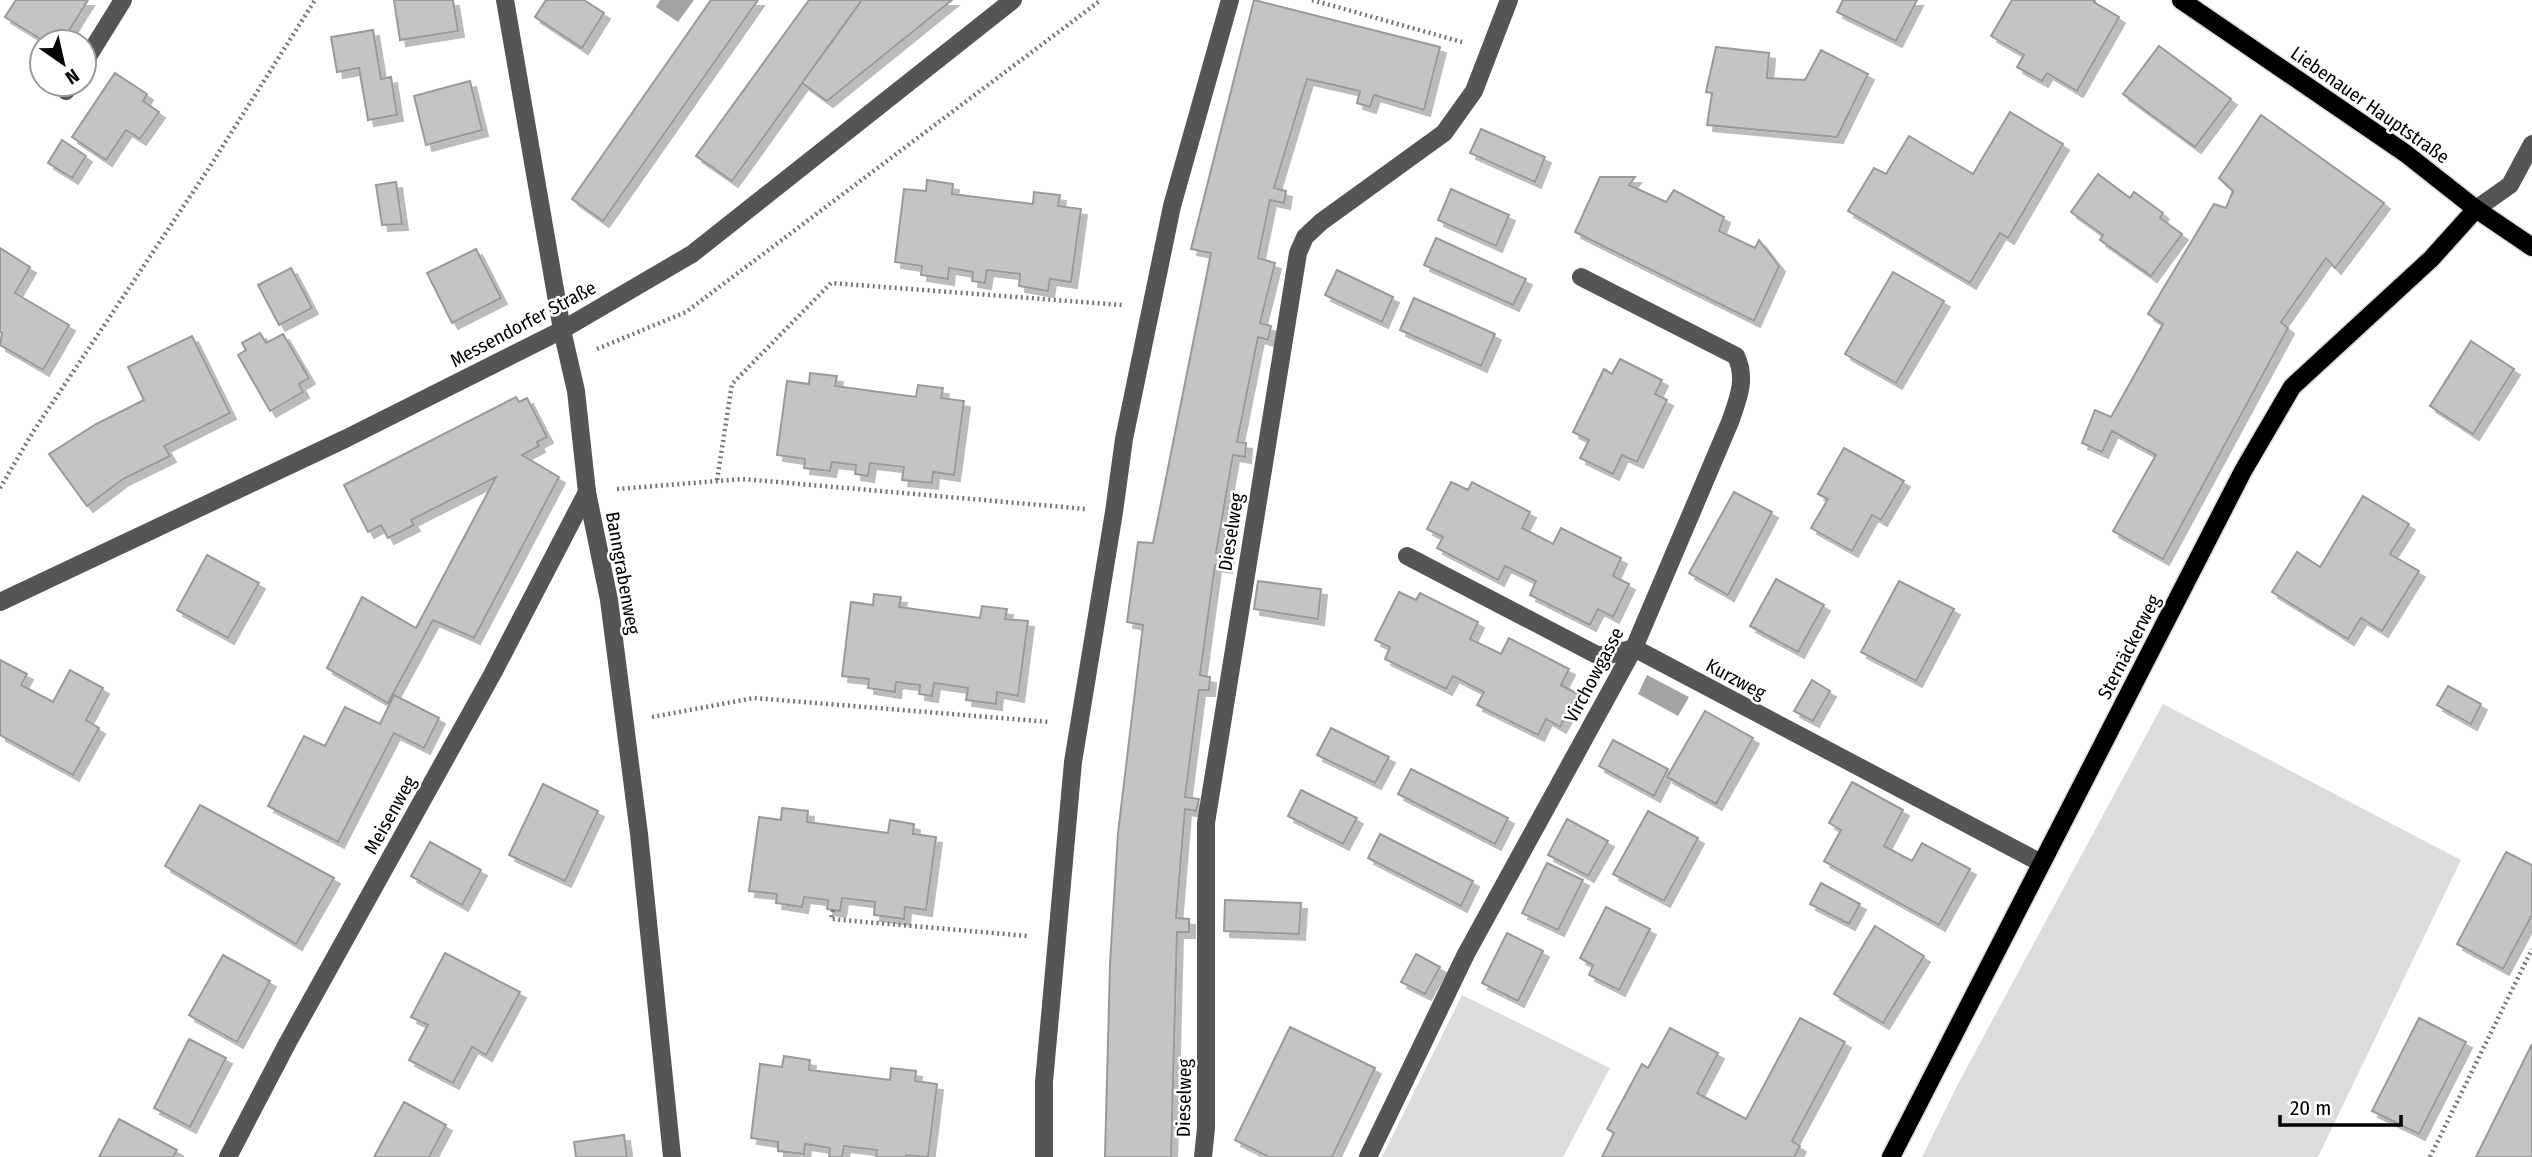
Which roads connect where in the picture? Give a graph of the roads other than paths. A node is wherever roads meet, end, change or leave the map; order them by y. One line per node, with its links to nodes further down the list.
1 (123, 0): 7 (street)
2 (505, 0): 12 (street, Banngrabenweg)
3 (1013, 0): 12 (street, Messendorfer Straße)
4 (1230, 0): 20 (street)
5 (1509, 0): 21 (street, Dieselweg)
6 (2182, 0): 9 (main road, Liebenauer Hauptstraße)
7 (98, 40)
8 (2532, 144): 9 (street)
9 (2476, 209): 10 (main road, Liebenauer Hauptstraße); 17 (main road, Sternäckerweg)
10 (2532, 247)
11 (1581, 277): 16 (street, Virchowgasse)
12 (562, 330): 13 (street, Banngrabenweg); 15 (street, Messendorfer Straße)
13 (587, 492): 18 (street, Meisenweg); 19 (street, Banngrabenweg)
14 (1407, 556): 16 (street)
15 (0, 602)
16 (1634, 648): 17 (street, Kurzweg); 22 (street, Virchowgasse)
17 (2041, 863): 23 (main road, Sternäckerweg)
18 (228, 1157)
19 (672, 1157)
20 (1044, 1157)
21 (1203, 1157)
22 (1368, 1157)
23 (1891, 1157)

